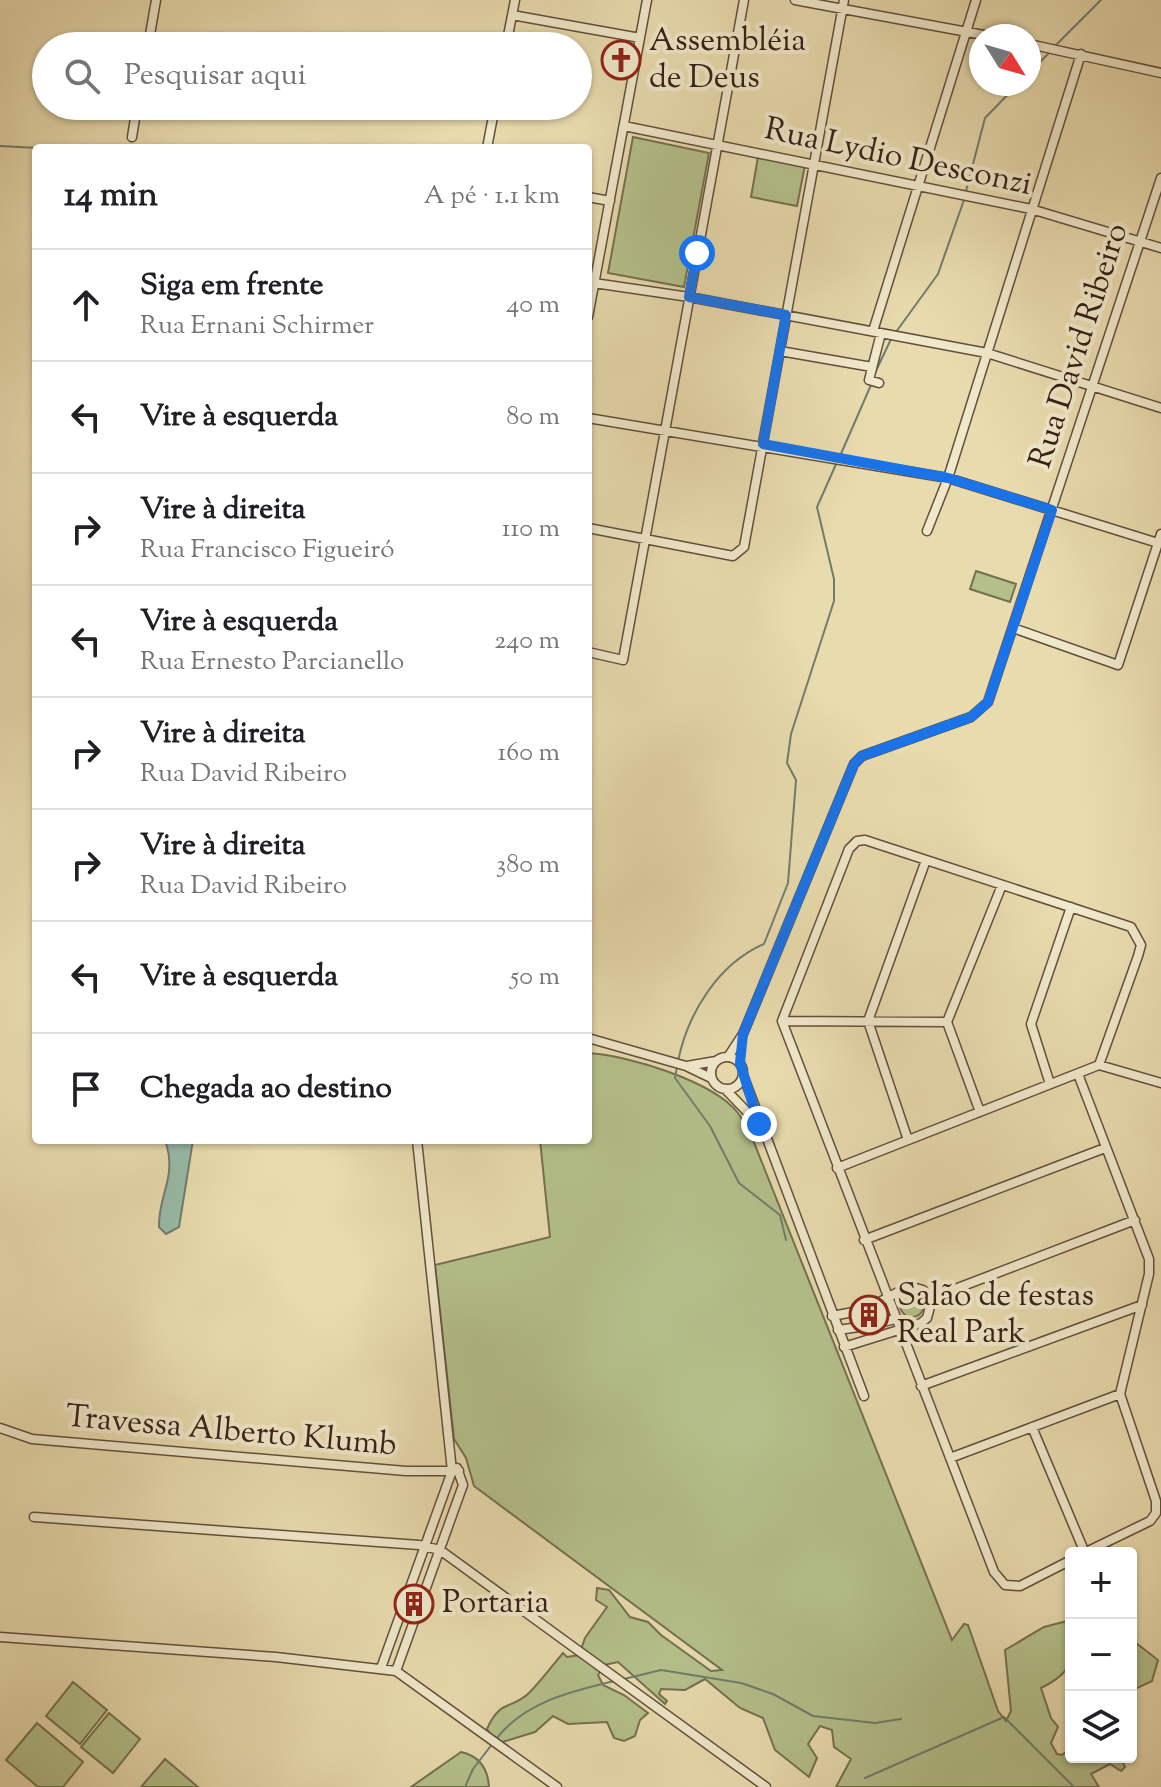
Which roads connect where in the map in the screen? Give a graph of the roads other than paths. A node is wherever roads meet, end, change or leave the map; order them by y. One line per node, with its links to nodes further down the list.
1 (156, 0): 9 (street)
2 (515, 0): 8 (street)
3 (647, 0): 12 (street)
4 (744, 0): 21 (street)
5 (795, 0): 7 (street)
6 (976, 0): 11 (street)
7 (843, 4): 11 (street); 22 (street)
8 (512, 15): 10 (street); 12 (street)
9 (150, 32)
10 (509, 32)
11 (967, 32): 24 (street)
12 (640, 38): 18 (street)
13 (1041, 46): 14 (street)
14 (1081, 54): 15 (street); 27 (street)
15 (1161, 73)
16 (135, 120): 19 (street)
17 (492, 120): 20 (street)
18 (624, 126): 21 (street, Rua Lydio Desconzi); 26 (street)
19 (132, 137)
20 (488, 144)
21 (717, 146): 22 (street, Rua Lydio Desconzi); 32 (street)
22 (813, 164): 24 (street, Rua Lydio Desconzi); 33 (street)
23 (1161, 178): 28 (street, Rua David Ribeiro)
24 (919, 185): 27 (street, Rua Lydio Desconzi); 34 (street)
25 (592, 198): 26 (street)
26 (610, 201): 30 (street)
27 (1031, 209): 28 (street, Rua Lydio Desconzi); 36 (street)
28 (1140, 242): 29 (street, Rua Lydio Desconzi); 39 (street, Rua David Ribeiro)
29 (1161, 248)
30 (594, 283): 31 (street); 32 (street)
31 (592, 294)
32 (689, 297): 33 (street); 42 (street)
33 (786, 315): 34 (street); 35 (street)
34 (877, 332): 36 (street); 37 (street)
35 (780, 351): 37 (street); 43 (street)
36 (987, 353): 39 (street); 44 (street)
37 (872, 367): 38 (street)
38 (879, 383)
39 (1093, 386): 40 (street); 45 (street, Rua David Ribeiro)
40 (1161, 408)
41 (592, 419): 42 (street)
42 (665, 430): 43 (street); 48 (street)
43 (763, 444): 44 (street); 48 (street)
44 (948, 478): 45 (street); 47 (street)
45 (1052, 510): 49 (street); 50 (street, Rua David Ribeiro)
46 (592, 529): 48 (street)
47 (927, 531)
48 (645, 539): 51 (street)
49 (1160, 539): 50 (street)
50 (1013, 628): 58 (street, Rua David Ribeiro)
51 (592, 653)
52 (926, 860): 53 (street); 55 (street); 56 (street)
53 (1002, 885): 54 (street); 57 (street)
54 (1071, 907): 63 (street); 69 (street)
55 (782, 1021): 56 (street); 76 (street)
56 (868, 1021): 57 (street); 73 (street)
57 (947, 1022): 71 (street)
58 (743, 1034): 60 (street, Rua David Ribeiro); 62 (street, Rua David Ribeiro)
59 (592, 1039): 64 (street)
60 (728, 1057): 61 (street); 62 (street)
61 (716, 1061): 64 (street); 67 (street)
62 (740, 1063): 66 (street)
63 (1099, 1065): 65 (street); 68 (street)
64 (686, 1066): 67 (street)
65 (1078, 1074): 69 (street); 75 (street)
66 (743, 1075): 70 (street); 72 (street)
67 (711, 1078): 70 (street)
68 (1161, 1083)
69 (1050, 1084): 71 (street)
70 (725, 1089): 72 (street)
71 (980, 1112): 73 (street)
72 (759, 1124): 84 (street)
73 (908, 1140): 76 (street)
74 (417, 1144): 97 (street)
75 (1105, 1148): 77 (street); 78 (street)
76 (837, 1168): 78 (street)
77 (1135, 1220): 80 (street); 82 (street)
78 (864, 1240): 79 (street)
79 (887, 1297): 80 (street); 81 (street); 85 (street)
80 (929, 1299): 89 (street)
81 (874, 1305)
82 (1142, 1305): 91 (street); 92 (street)
83 (859, 1311): 84 (street)
84 (832, 1316): 88 (street)
85 (894, 1317): 86 (street); 89 (street)
86 (879, 1321)
87 (862, 1326): 88 (street)
88 (838, 1330): 90 (street)
89 (899, 1330): 90 (street); 91 (street)
90 (844, 1347): 93 (street)
91 (921, 1386): 96 (street)
92 (1120, 1394): 94 (street); 101 (street)
93 (864, 1396)
94 (1032, 1427): 96 (street); 100 (street)
95 (0, 1428): 97 (street, Travessa Alberto Klumb)
96 (950, 1458): 103 (street)
97 (455, 1471): 99 (street); 102 (street)
98 (34, 1517): 99 (street)
99 (427, 1545): 102 (street); 105 (street)
100 (1082, 1547)
101 (1097, 1547)
102 (440, 1550): 106 (street); 108 (street)
103 (1065, 1563)
104 (0, 1637): 105 (street)
105 (381, 1668): 106 (street)
106 (396, 1671): 107 (street)
107 (557, 1787)
108 (766, 1787)

